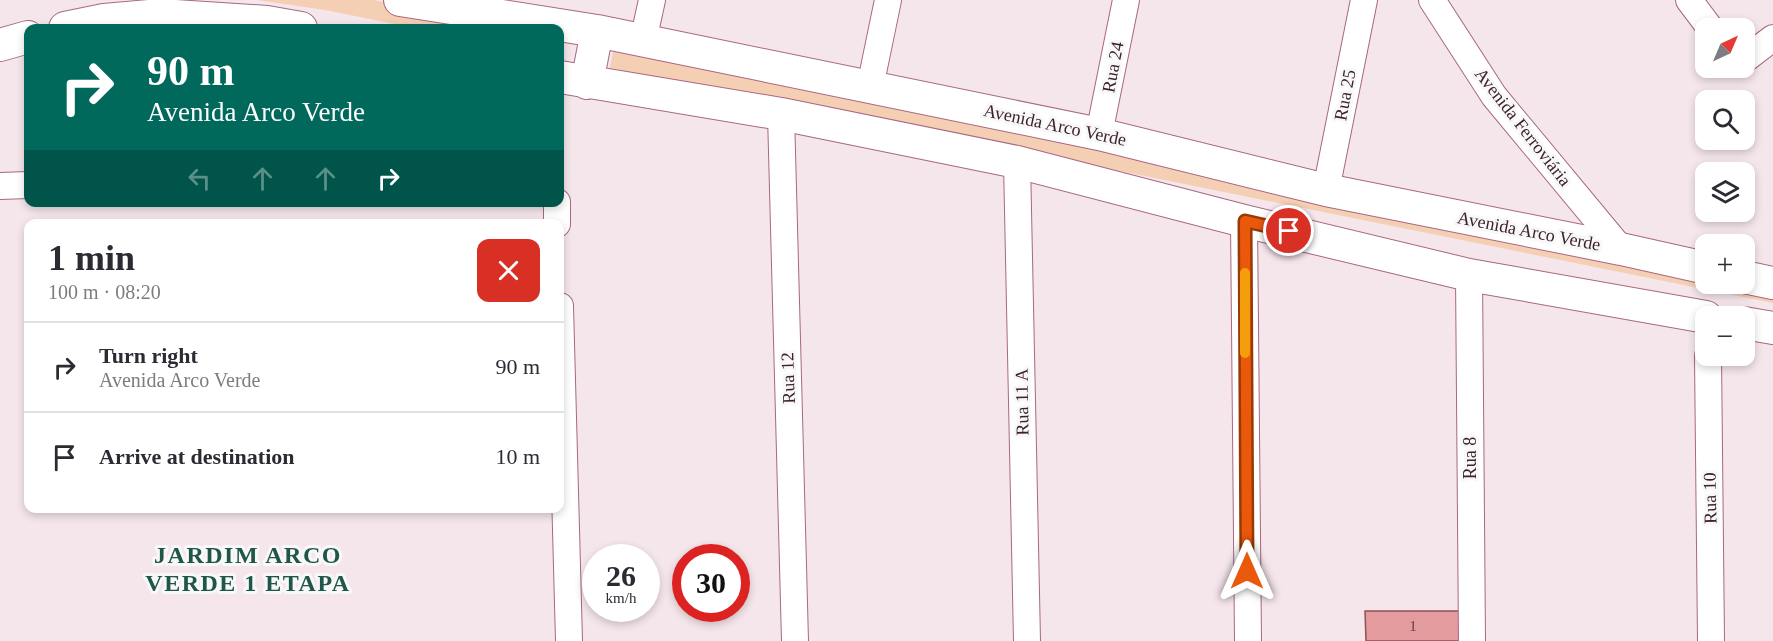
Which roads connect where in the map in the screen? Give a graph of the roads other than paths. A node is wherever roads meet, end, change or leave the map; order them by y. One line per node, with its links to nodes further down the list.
1 (652, 0): 18 (street)
2 (888, 0): 22 (street)
3 (1126, 0): 24 (street, Rua 24)
4 (1364, 0): 28 (street, Rua 25)
5 (1432, 0): 30 (street, Avenida Ferroviária)
6 (1689, 0): 10 (street)
7 (412, 1): 13 (street, Avenida Arco Verde)
8 (164, 8): 9 (street); 12 (street)
9 (98, 10): 11 (street)
10 (1702, 18)
11 (72, 24)
12 (278, 24)
13 (554, 24)
14 (564, 26): 15 (street, Avenida Arco Verde)
15 (597, 31): 18 (street, Avenida Arco Verde); 21 (street)
16 (24, 38): 19 (street)
17 (1773, 38): 20 (street)
18 (643, 41): 22 (street, Avenida Arco Verde)
19 (0, 45)
20 (1755, 52)
21 (573, 80): 23 (street)
22 (870, 87): 24 (street, Avenida Arco Verde)
23 (781, 114): 25 (street); 41 (street, Rua 12)
24 (1099, 134): 28 (street, Avenida Arco Verde)
25 (1017, 162): 29 (street); 42 (street, Rua 11 A)
26 (24, 185): 27 (street)
27 (0, 186)
28 (1326, 190): 30 (street, Avenida Arco Verde)
29 (1245, 221): 32 (street); 43 (street)
30 (1621, 249): 31 (street, Avenida Arco Verde)
31 (1695, 266)
32 (1469, 275): 35 (street); 44 (street, Rua 8)
33 (1755, 279): 34 (street)
34 (1773, 283)
35 (1695, 315)
36 (1755, 325): 37 (street)
37 (1773, 328)
38 (1708, 366): 45 (street, Rua 10)
39 (564, 455): 40 (street)
40 (569, 641)
41 (795, 641)
42 (1027, 641)
43 (1248, 641)
44 (1472, 641)
45 (1712, 641)

